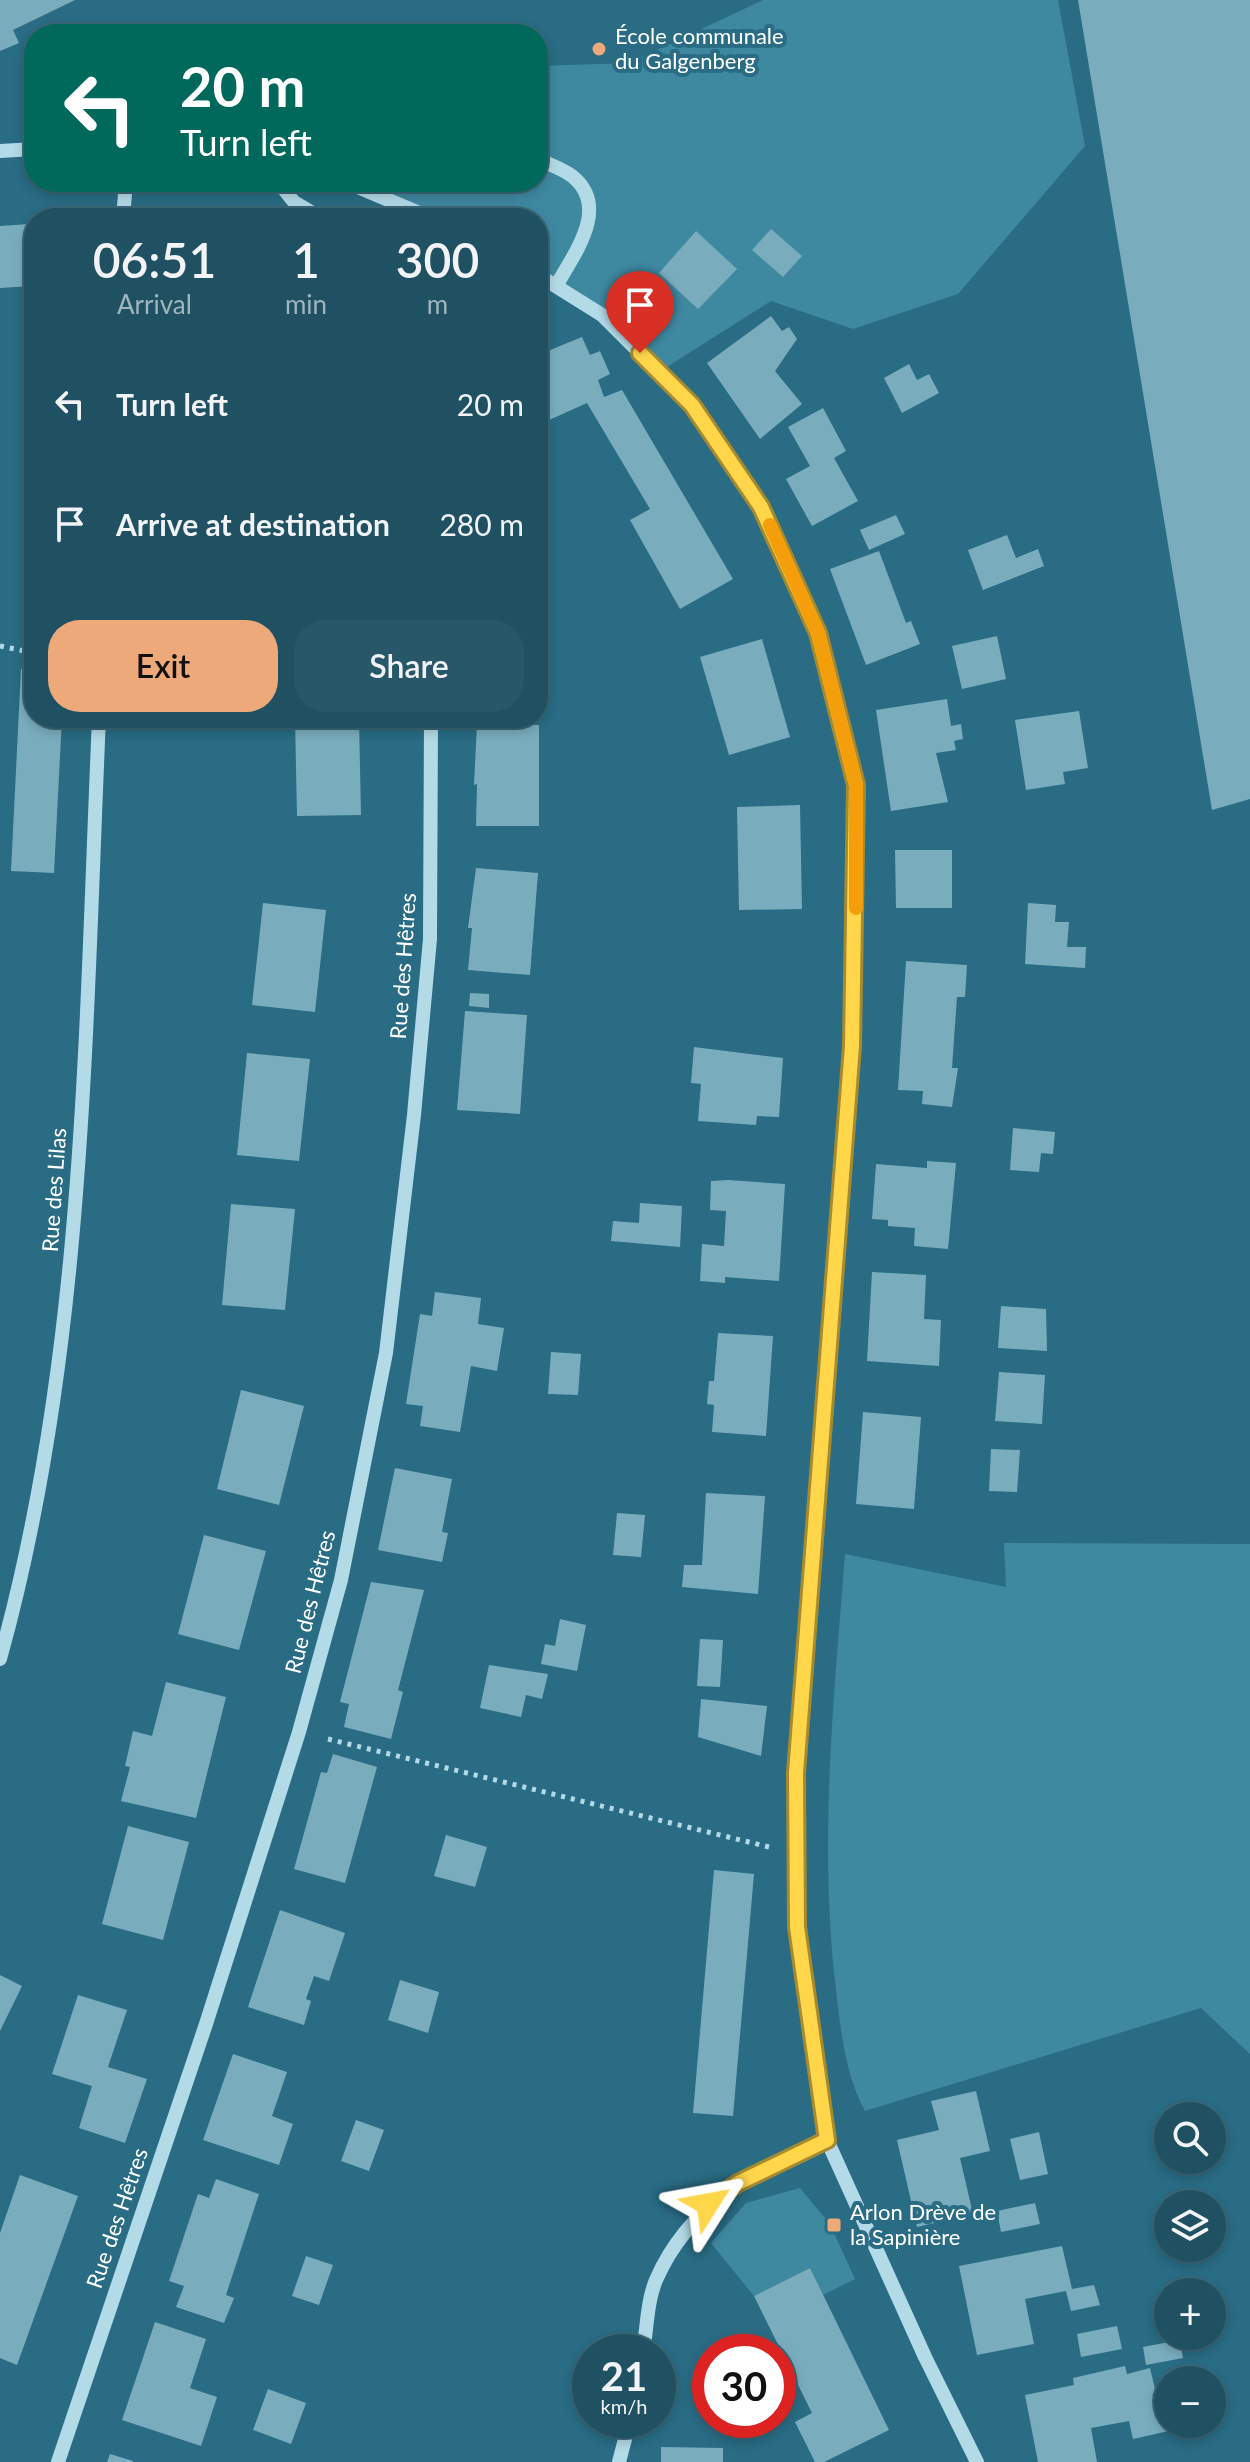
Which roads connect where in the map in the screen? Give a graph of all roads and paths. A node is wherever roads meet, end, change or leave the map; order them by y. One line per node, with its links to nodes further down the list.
1 (24, 150): 2 (street)
2 (0, 151)
3 (548, 164): 9 (street)
4 (286, 192): 6 (street)
5 (382, 192): 7 (street)
6 (304, 208)
7 (412, 208)
8 (548, 281): 9 (street)
9 (556, 286): 16 (street)
10 (0, 646): 11 (path)
11 (24, 651)
12 (99, 728): 14 (street, Rue des Lilas)
13 (431, 728): 15 (street, Rue des Hêtres)
14 (0, 1659)
15 (299, 1732): 16 (path); 20 (street, Rue des Hêtres)
16 (798, 1854): 17 (street)
17 (827, 2140): 18 (street); 22 (street)
18 (646, 2334)
19 (625, 2438): 21 (street)
20 (58, 2462)
21 (619, 2462)
22 (977, 2462)

